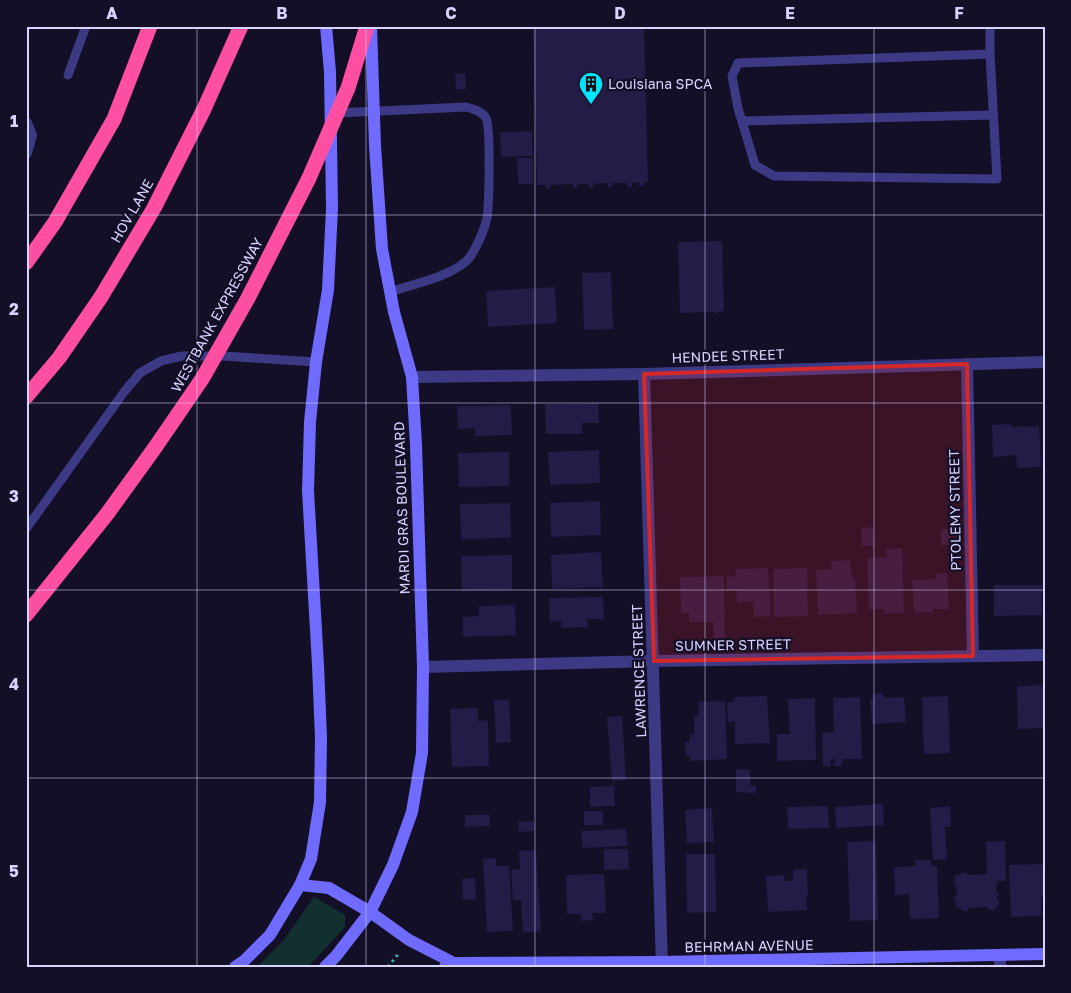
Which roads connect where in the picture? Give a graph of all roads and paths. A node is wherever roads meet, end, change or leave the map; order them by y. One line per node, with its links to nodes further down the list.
1 (86, 26): 8 (lane)
2 (150, 26): 15 (highway)
3 (242, 26): 22 (highway, HOV LANE)
4 (326, 26): 10 (street)
5 (369, 26): 9 (street, MARDI GRAS BOULEVARD); 24 (highway, WESTBANK EXPRESSWAY, bridge)
6 (990, 26): 7 (lane)
7 (990, 54): 11 (lane); 12 (lane)
8 (68, 75)
9 (374, 111): 10 (lane); 16 (street, MARDI GRAS BOULEVARD); 16 (lane)
10 (330, 114): 17 (street)
11 (993, 115): 12 (lane); 12 (lane)
12 (742, 121)
13 (26, 123): 14 (street)
14 (26, 153)
15 (26, 263)
16 (390, 292): 21 (street, MARDI GRAS BOULEVARD)
17 (316, 362): 23 (lane); 29 (street)
18 (1045, 362): 19 (street, HENDEE STREET)
19 (967, 364): 20 (street, HENDEE STREET); 26 (street, PTOLEMY STREET)
20 (644, 374): 21 (street, HENDEE STREET); 27 (street, LAWRENCE STREET)
21 (412, 376): 28 (street, MARDI GRAS BOULEVARD)
22 (26, 397)
23 (26, 529)
24 (26, 615)
25 (1045, 655): 26 (street, SUMNER STREET)
26 (973, 656): 27 (street, SUMNER STREET)
27 (654, 661): 28 (street, SUMNER STREET); 35 (street, LAWRENCE STREET)
28 (422, 667): 30 (street, MARDI GRAS BOULEVARD)
29 (300, 885): 30 (street, BEHRMAN AVENUE); 36 (street)
30 (370, 912): 34 (street, BEHRMAN AVENUE); 37 (street, MARDI GRAS BOULEVARD)
31 (401, 950): 38 (path)
32 (1045, 954): 33 (street, BEHRMAN AVENUE)
33 (1000, 961): 35 (street, BEHRMAN AVENUE)
34 (449, 965): 35 (street, BEHRMAN AVENUE)
35 (662, 965)
36 (235, 967)
37 (325, 967)
38 (388, 967)

